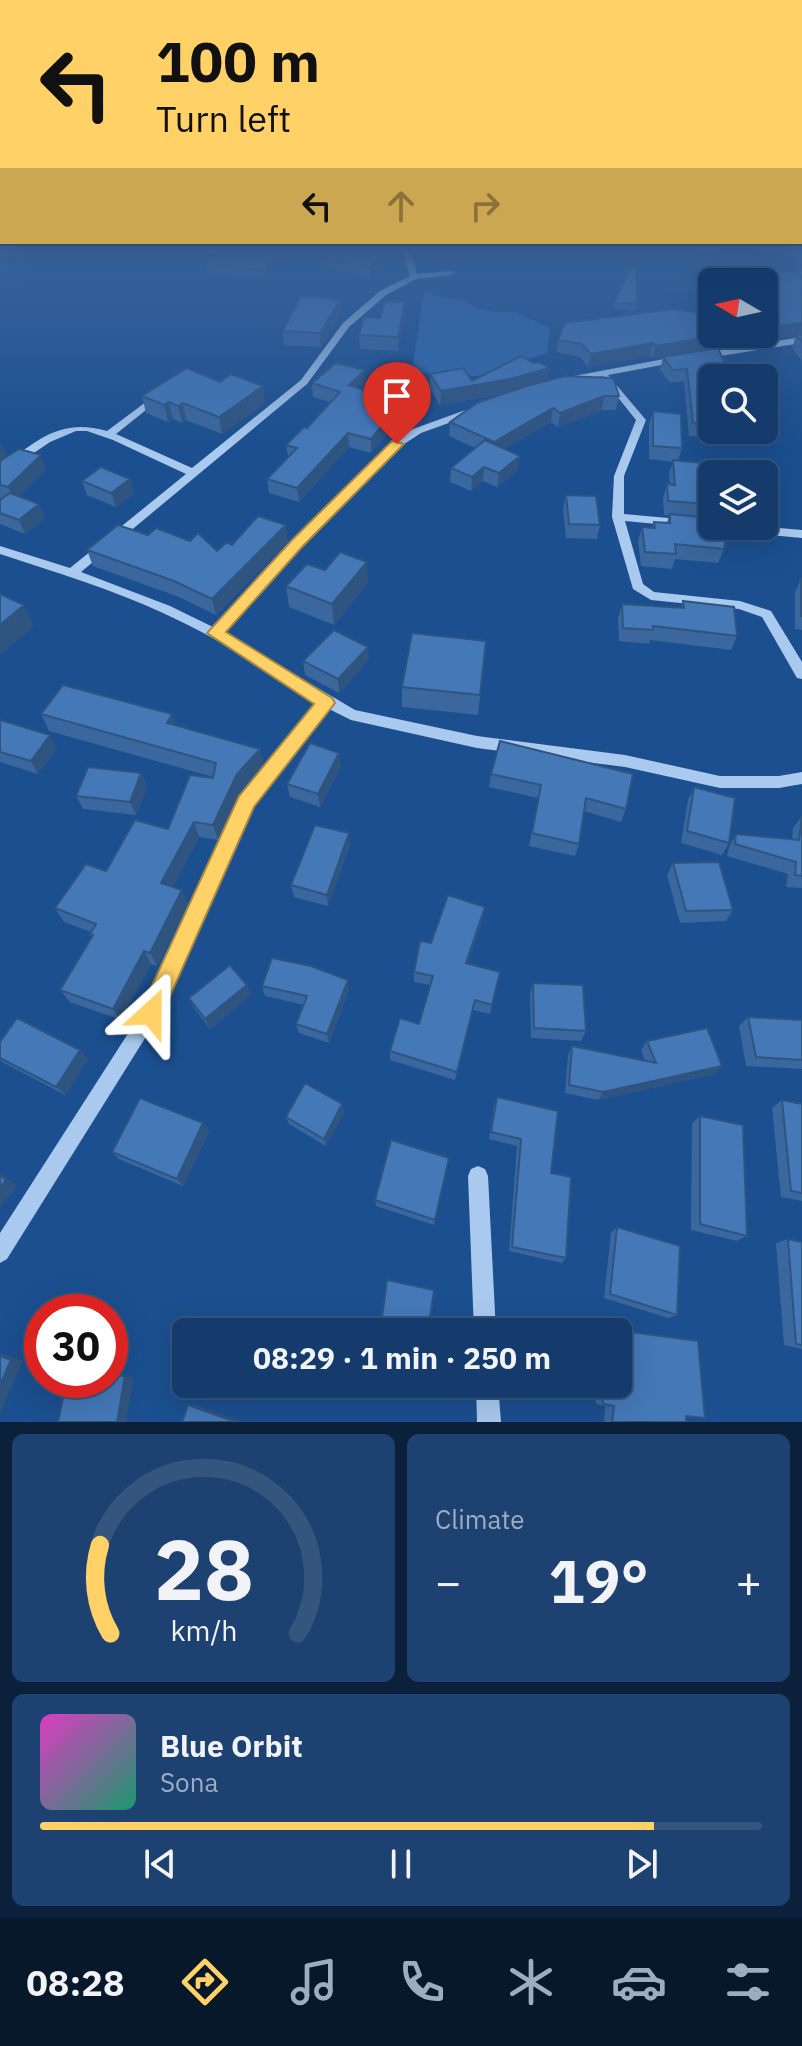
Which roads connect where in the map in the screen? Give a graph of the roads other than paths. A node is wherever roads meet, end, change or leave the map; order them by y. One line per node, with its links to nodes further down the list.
1 (357, 315): 9 (street)
2 (802, 340): 3 (street)
3 (602, 372): 4 (street); 10 (street)
4 (551, 384)
5 (170, 386): 7 (street)
6 (484, 407): 16 (street)
7 (108, 435): 8 (street); 9 (street)
8 (0, 473)
9 (193, 473): 15 (street)
10 (618, 517): 11 (street); 17 (street)
11 (698, 524)
12 (778, 532): 13 (street)
13 (802, 534)
14 (0, 550): 15 (street)
15 (72, 573): 16 (street)
16 (215, 633): 18 (street)
17 (802, 674)
18 (326, 703): 19 (street); 21 (street)
19 (802, 778)
20 (478, 1176): 22 (street)
21 (0, 1252)
22 (484, 1318)
23 (488, 1398): 24 (street)
24 (489, 1422)

